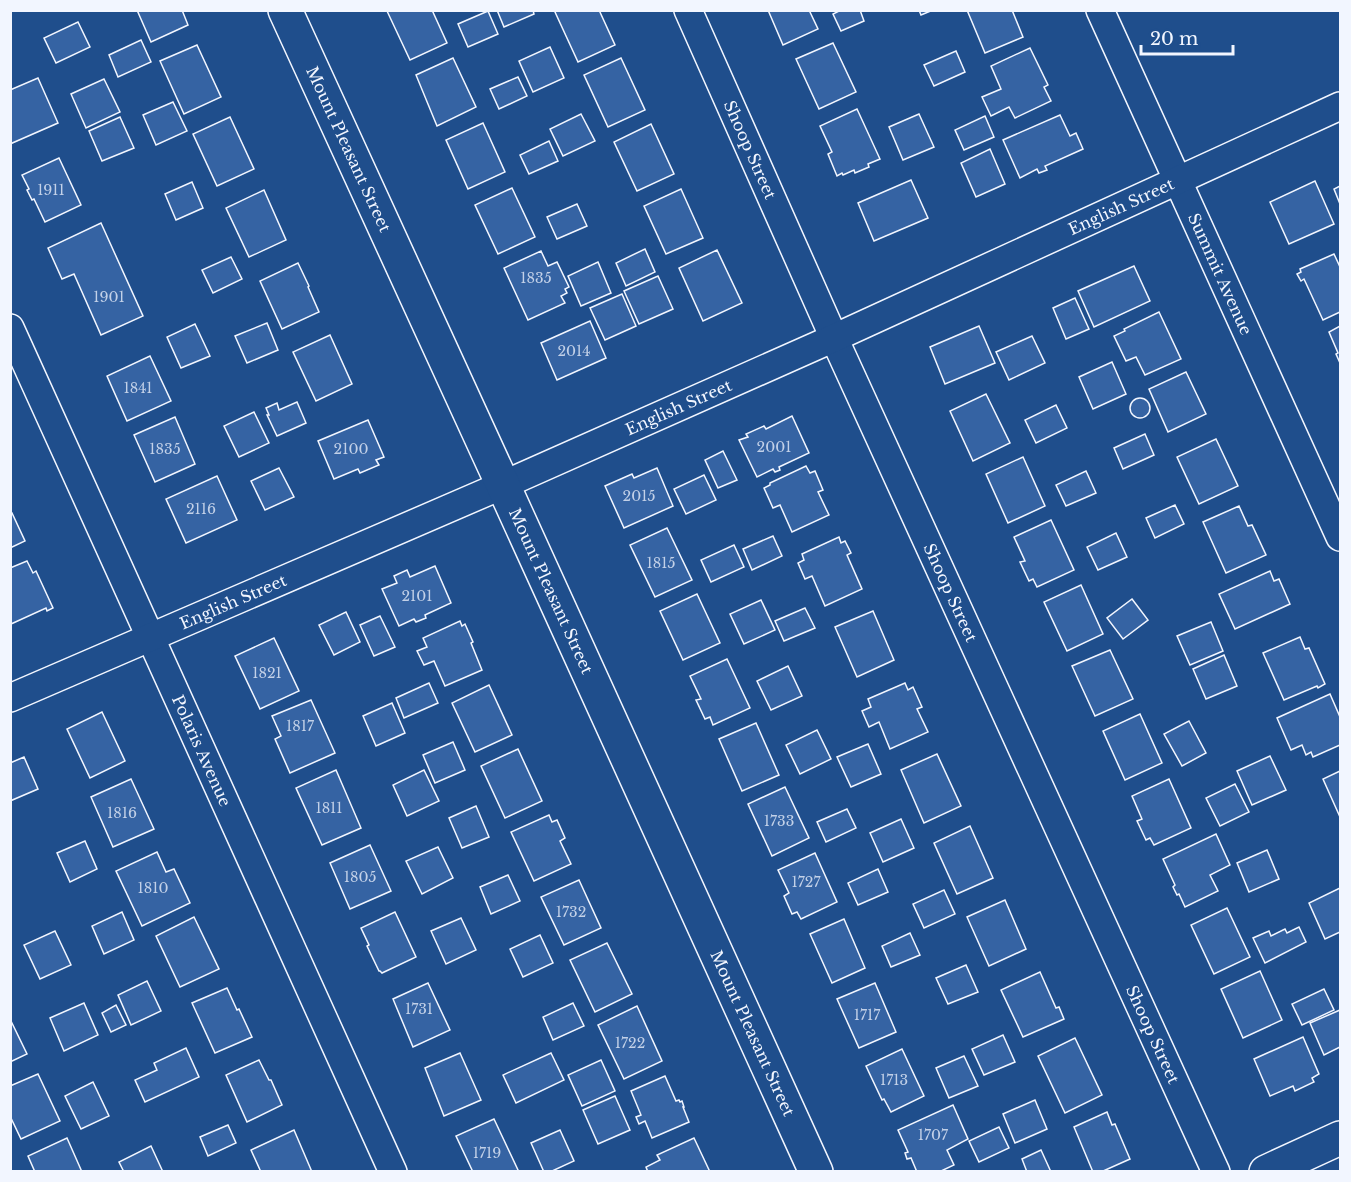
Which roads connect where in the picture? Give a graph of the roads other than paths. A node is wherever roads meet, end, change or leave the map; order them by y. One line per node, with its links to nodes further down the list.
1 (285, 10): 8 (street, Mount Pleasant Street)
2 (688, 10): 7 (street, Shoop Street)
3 (1100, 10): 5 (street, Summit Avenue)
4 (1341, 106): 5 (street, English Street)
5 (1177, 181): 7 (street, English Street); 9 (street, Summit Avenue)
6 (10, 328): 10 (street, Polaris Avenue)
7 (834, 338): 8 (street, English Street); 15 (street, Shoop Street)
8 (503, 485): 10 (street, English Street); 14 (street, Mount Pleasant Street)
9 (1341, 537)
10 (150, 636): 11 (street, English Street); 13 (street, Polaris Avenue)
11 (10, 698)
12 (1341, 1138): 16 (street)
13 (393, 1172)
14 (816, 1172)
15 (1216, 1172)
16 (1266, 1172)

